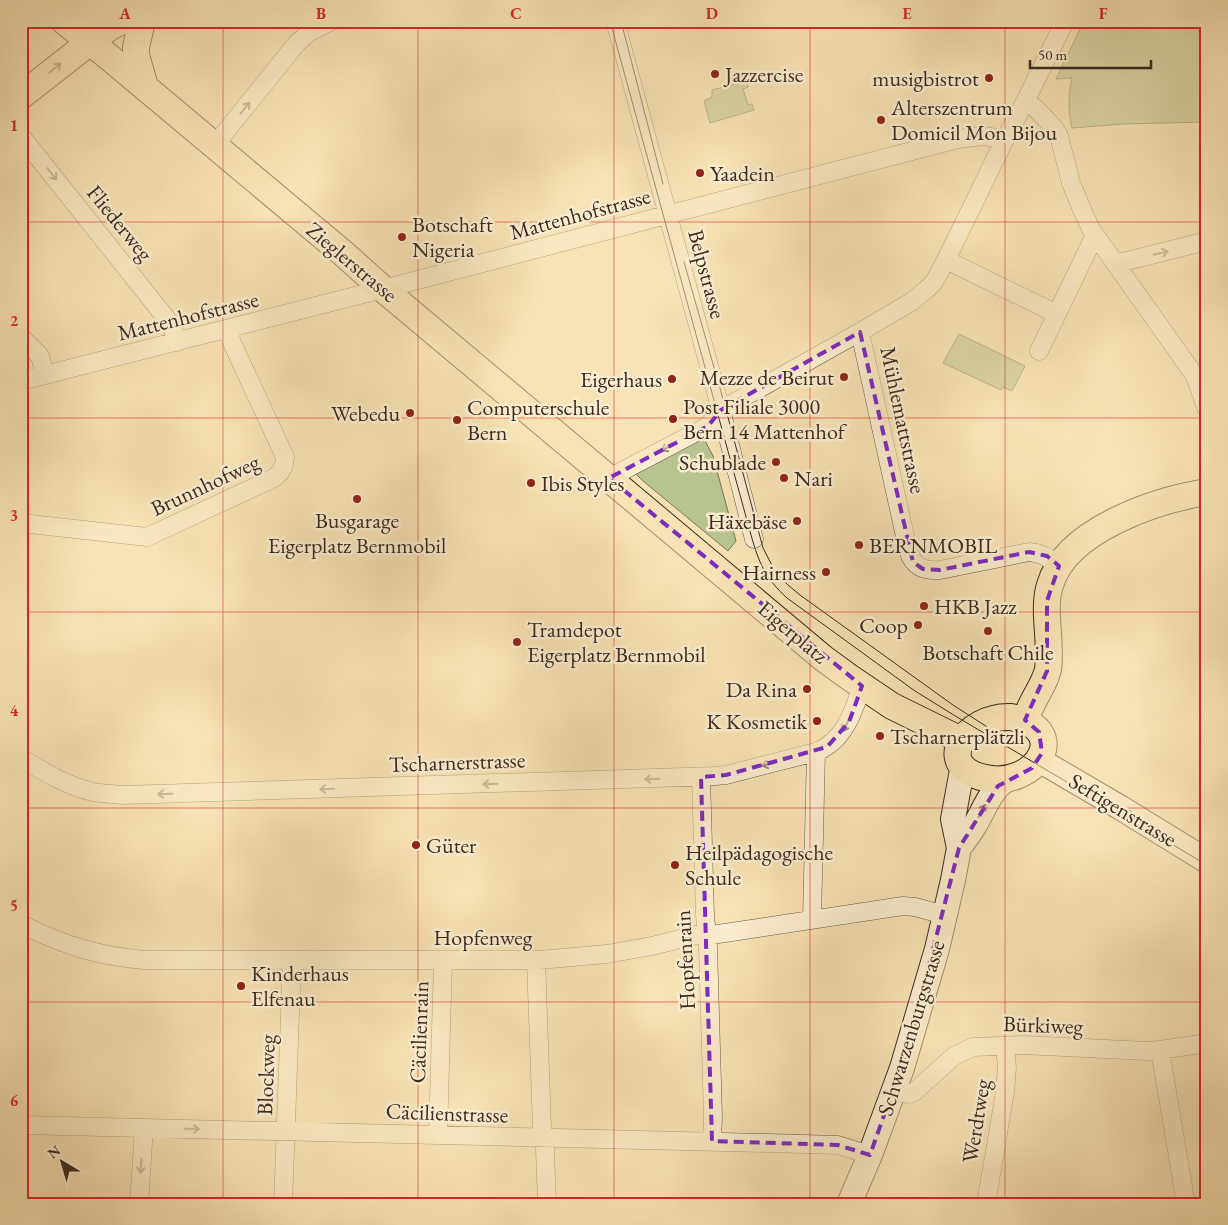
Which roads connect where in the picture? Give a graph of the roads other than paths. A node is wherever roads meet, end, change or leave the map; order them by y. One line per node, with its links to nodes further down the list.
1 (64, 21): 7 (main road, Zieglerstrasse)
2 (122, 21): 7 (main road)
3 (142, 21): 8 (main road)
4 (332, 21): 13 (street, one-way to 4)
5 (615, 21): 14 (street, Belpstrasse)
6 (1065, 21): 10 (street, Mühlemattstrasse)
7 (90, 42): 8 (main road, Zieglerstrasse); 9 (main road, one-way to 7)
8 (145, 87): 13 (main road, Zieglerstrasse)
9 (21, 96)
10 (1026, 102): 12 (street, Mühlemattstrasse); 15 (street)
11 (21, 136): 24 (street, Fliederweg, one-way to 24)
12 (1005, 140): 14 (street, Mattenhofstrasse); 17 (street, Mühlemattstrasse)
13 (214, 146): 19 (main road, Zieglerstrasse)
14 (668, 214): 19 (street, Mattenhofstrasse); 28 (street, Belpstrasse)
15 (1095, 235): 18 (street); 20 (street)
16 (1207, 241): 18 (street, one-way to 16)
17 (946, 260): 20 (street); 22 (street, Mühlemattstrasse)
18 (1115, 264): 29 (street)
19 (384, 289): 21 (street, Mattenhofstrasse); 30 (main road, Zieglerstrasse)
20 (1058, 314): 25 (street)
21 (227, 328): 24 (street, Mattenhofstrasse); 33 (street, Brunnhofweg)
22 (860, 332): 28 (street); 35 (street, Mühlemattstrasse)
23 (21, 337): 26 (street)
24 (177, 342): 26 (street, Mattenhofstrasse)
25 (1039, 351)
26 (45, 376): 27 (street, Mattenhofstrasse)
27 (21, 381)
28 (721, 410): 30 (street, one-way to 30); 34 (street, Belpstrasse)
29 (1207, 410)
30 (608, 478): 32 (main road, Zieglerstrasse)
31 (1202, 493): 35 (main road)
32 (640, 504): 36 (main road, Eigerplatz)
33 (21, 523)
34 (754, 538)
35 (1059, 566): 37 (main road)
36 (862, 686): 38 (street, Tscharnerstrasse, one-way to 38); 39 (main road, Eigerplatz)
37 (1024, 721): 39 (main road); 41 (main road)
38 (816, 752): 42 (street, Tscharnerstrasse, one-way to 42); 47 (street)
39 (961, 752): 43 (main road); 44 (main road, Schwarzenburgstrasse)
40 (21, 758): 42 (street, Tscharnerstrasse, one-way to 40)
41 (1039, 760): 43 (main road); 45 (main road, Seftigenstrasse)
42 (701, 777): 49 (street, Hopfenrain)
43 (1009, 778): 44 (main road, Schwarzenburgstrasse, one-way to 43)
44 (959, 848): 46 (main road, Schwarzenburgstrasse)
45 (1207, 861)
46 (945, 916): 47 (street, Hopfenweg); 56 (main road, Schwarzenburgstrasse)
47 (812, 919): 49 (street, Hopfenweg)
48 (21, 924): 50 (street, Hopfenweg)
49 (706, 934): 52 (street, Hopfenweg); 62 (street, Hopfenrain)
50 (292, 960): 51 (street, Hopfenweg); 59 (street, Blockweg)
51 (443, 960): 52 (street, Hopfenweg); 60 (street, Cäcilienrain)
52 (536, 960): 61 (street)
53 (1207, 1043): 55 (street, Bürkiweg)
54 (1004, 1046): 55 (street, Bürkiweg); 56 (street, Bürkiweg); 68 (street, Werdtweg)
55 (1160, 1050): 69 (street)
56 (895, 1088): 63 (main road, Schwarzenburgstrasse)
57 (21, 1125): 58 (street, Cäcilienstrasse)
58 (144, 1128): 59 (street, Cäcilienstrasse, one-way to 59); 64 (street, one-way to 64)
59 (286, 1131): 60 (street, Cäcilienstrasse); 65 (street, Blockweg)
60 (438, 1135): 61 (street, Cäcilienstrasse)
61 (544, 1138): 62 (street, Cäcilienstrasse); 66 (street)
62 (712, 1141): 63 (street, Cäcilienstrasse)
63 (870, 1156): 67 (main road, Schwarzenburgstrasse)
64 (139, 1204)
65 (283, 1204)
66 (547, 1204)
67 (848, 1204)
68 (986, 1204)
69 (1186, 1204)

